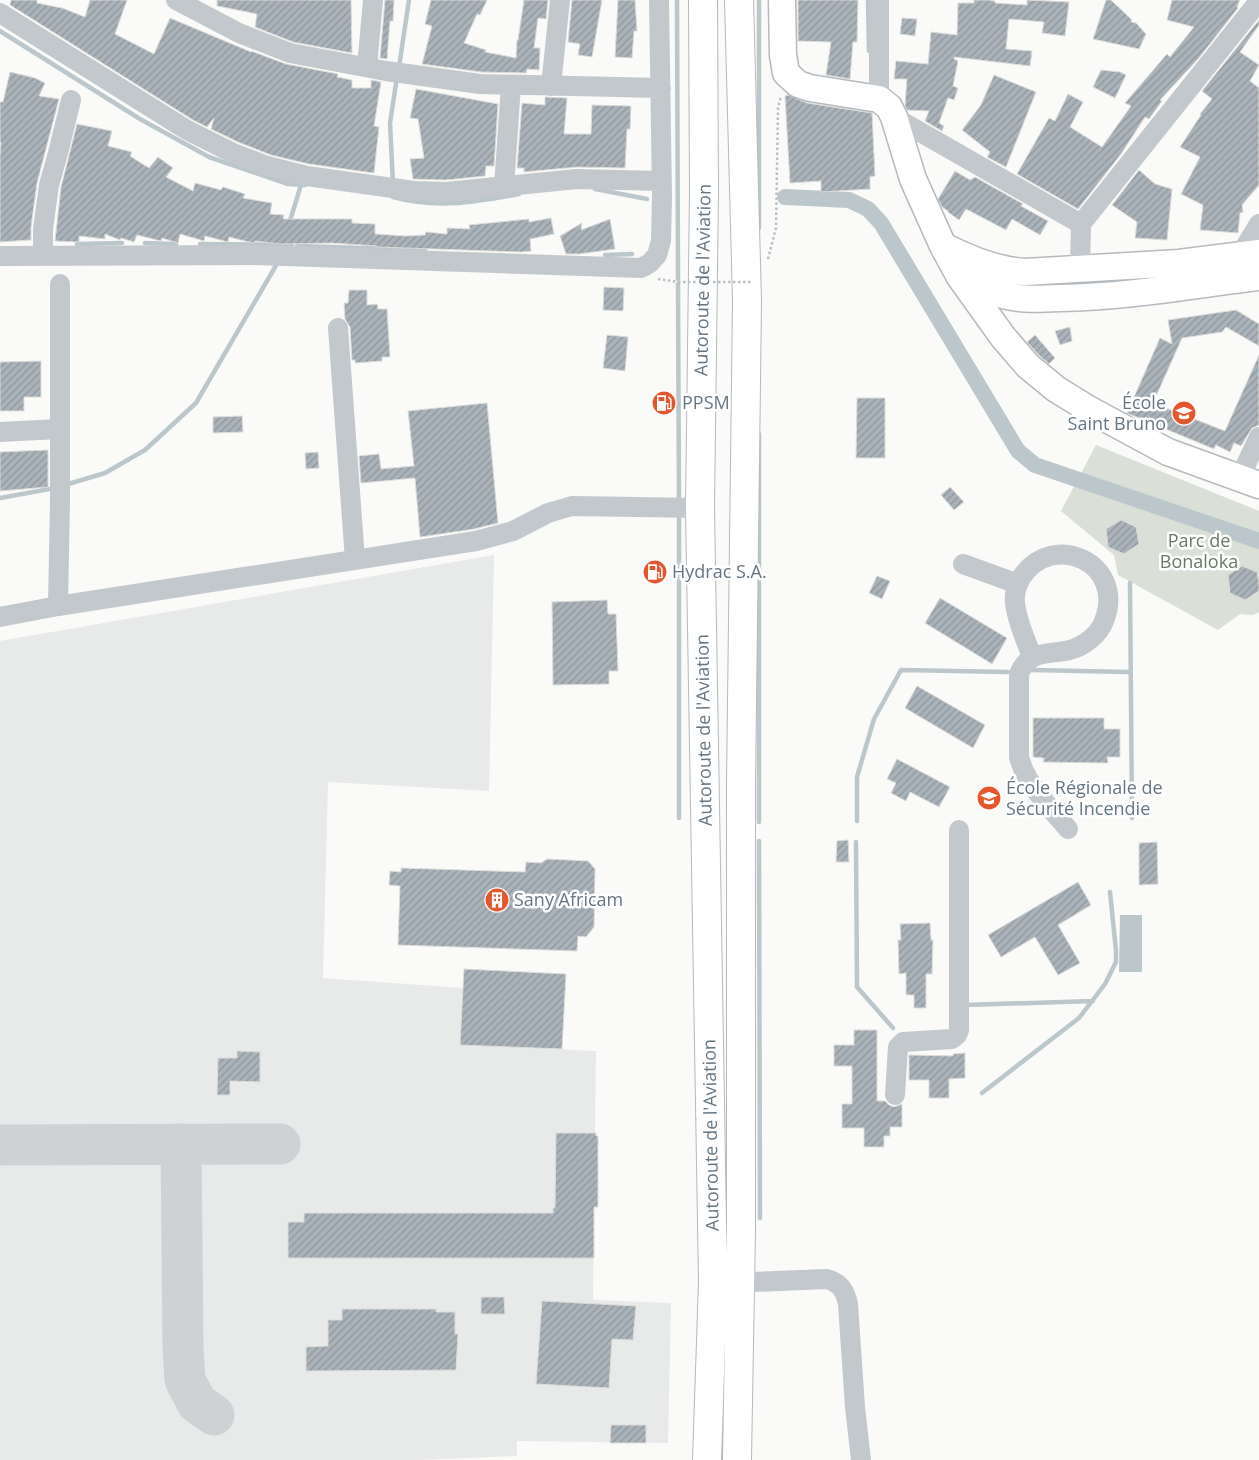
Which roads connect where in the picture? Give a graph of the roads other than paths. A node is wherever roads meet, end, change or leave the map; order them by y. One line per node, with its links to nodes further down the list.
1 (176, 0): 11 (street)
2 (373, 0): 11 (street)
3 (560, 0): 13 (street)
4 (659, 0): 14 (street)
5 (703, 0): 34 (highway, Autoroute de l'Aviation)
6 (739, 0): 44 (highway, Autoroute de l'Aviation)
7 (782, 0): 16 (main road)
8 (879, 0): 16 (street)
9 (1259, 1): 19 (street)
10 (0, 13): 18 (street)
11 (386, 71): 12 (street)
12 (510, 85): 13 (street); 18 (street)
13 (551, 86): 14 (street)
14 (662, 88): 17 (street)
15 (71, 100): 22 (street)
16 (887, 108): 19 (street); 21 (main road)
17 (661, 181): 18 (street); 22 (street)
18 (504, 187)
19 (1081, 224): 25 (street)
20 (1259, 224): 23 (street)
21 (943, 246): 25 (main road); 26 (main road)
22 (43, 254): 24 (street)
23 (1249, 254): 25 (main road)
24 (0, 256)
25 (1080, 270)
26 (960, 277): 27 (main road); 33 (main road)
27 (1259, 277)
28 (60, 284): 30 (street)
29 (338, 328): 35 (street)
30 (59, 429): 31 (street); 38 (street)
31 (0, 432)
32 (1259, 437): 33 (street)
33 (1249, 481)
34 (700, 508): 35 (street); 44 (highway, Autoroute de l'Aviation)
35 (355, 560): 38 (street)
36 (963, 564): 37 (street)
37 (1018, 584): 40 (street); 40 (street)
38 (58, 606): 39 (street)
39 (0, 617)
40 (1032, 657): 41 (street)
41 (1068, 829)
42 (959, 830): 43 (street)
43 (895, 1095)
44 (726, 1283): 45 (highway, Autoroute de l'Aviation); 46 (highway, Autoroute de l'Aviation); 47 (street)
45 (707, 1460)
46 (736, 1460)
47 (861, 1460)

